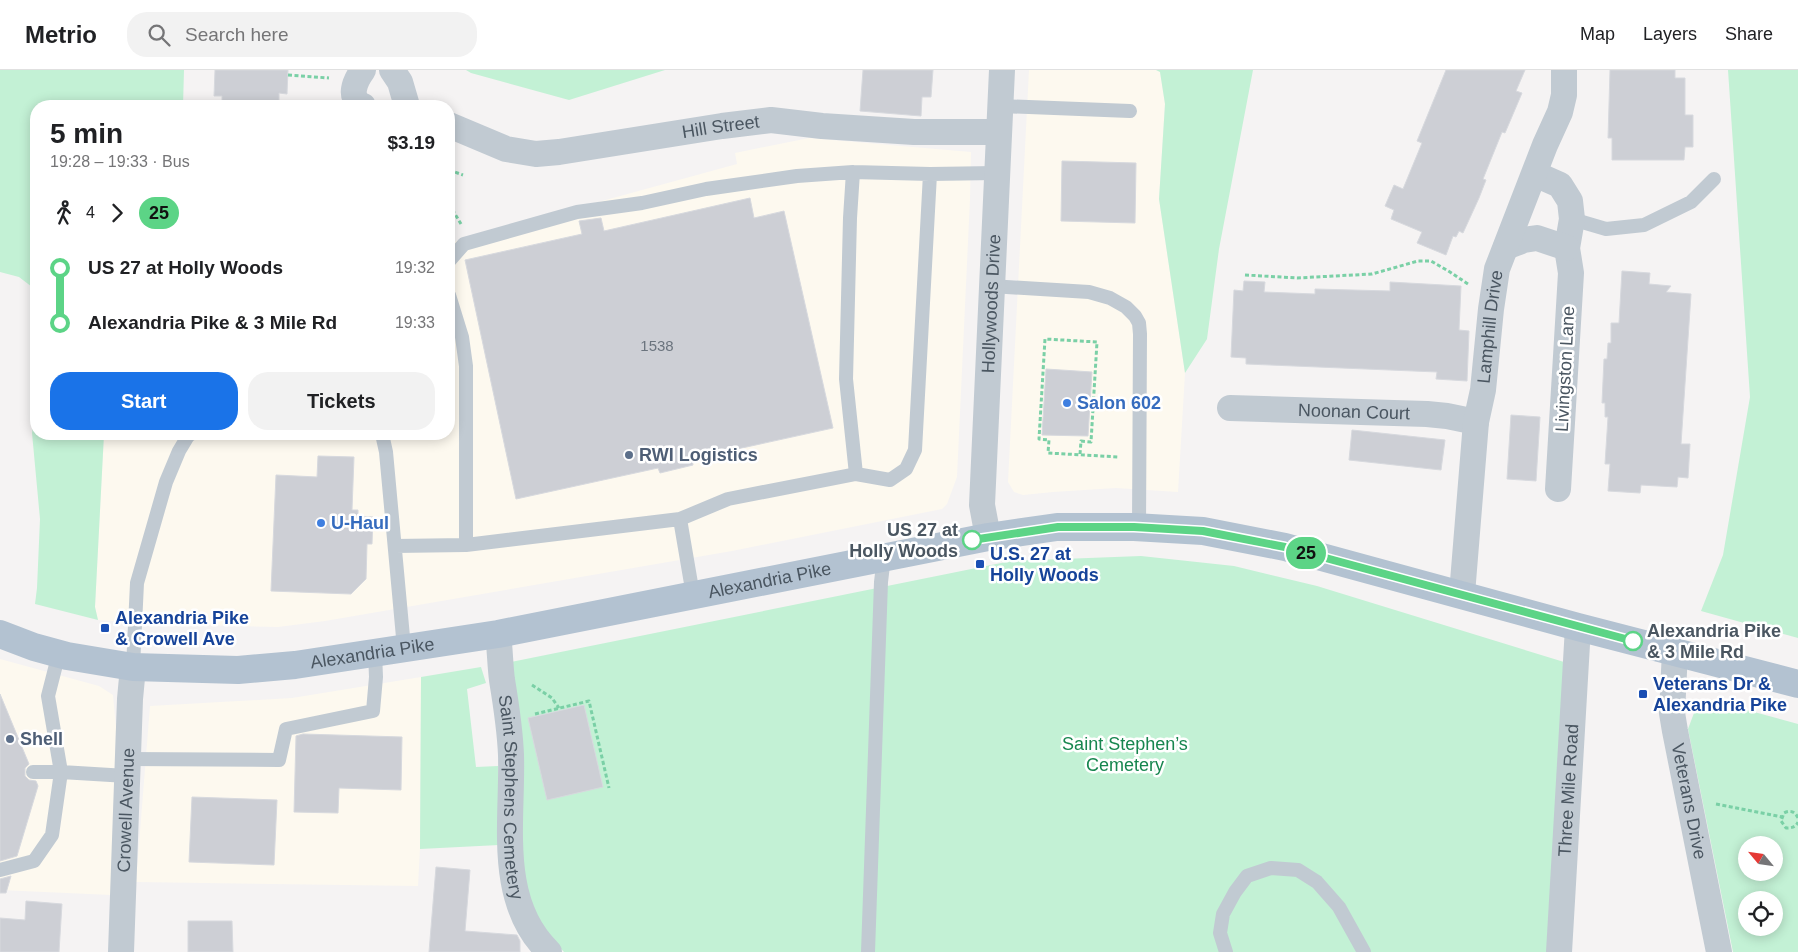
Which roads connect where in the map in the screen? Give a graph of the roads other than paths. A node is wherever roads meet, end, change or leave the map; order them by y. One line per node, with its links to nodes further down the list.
1 (363, 70): 5 (street)
2 (392, 70): 6 (street)
3 (1002, 70): 7 (street, Hollywoods Drive)
4 (1564, 70): 14 (street, Lamphill Drive)
5 (355, 100)
6 (405, 100)
7 (1000, 106): 8 (lane); 10 (street, Hollywoods Drive)
8 (1130, 110)
9 (455, 128): 10 (street, Hill Street)
10 (998, 132): 12 (street, Hollywoods Drive)
11 (853, 172): 13 (lane); 19 (lane); 26 (lane)
12 (996, 173): 13 (lane); 20 (street, Hollywoods Drive)
13 (930, 174): 26 (lane)
14 (1535, 174): 16 (street, Livingston Lane); 17 (street, Lamphill Drive)
15 (1714, 179): 16 (lane)
16 (1572, 219): 18 (street, Livingston Lane)
17 (1506, 247): 18 (street); 23 (street, Lamphill Drive)
18 (1567, 248): 27 (street, Livingston Lane)
19 (455, 254)
20 (991, 286): 29 (lane); 30 (street, Hollywoods Drive)
21 (455, 314): 31 (lane)
22 (1230, 408): 23 (street, Noonan Court)
23 (1476, 422): 34 (street, Lamphill Drive)
24 (186, 440): 43 (lane)
25 (383, 440): 32 (lane)
26 (856, 474): 28 (lane)
27 (1558, 489)
28 (680, 519): 31 (lane); 35 (lane)
29 (1138, 528): 30 (main road, Alexandria Pike); 34 (main road, Alexandria Pike)
30 (988, 537): 33 (main road, Alexandria Pike)
31 (466, 545): 32 (lane)
32 (395, 546): 39 (lane)
33 (884, 557): 35 (main road, Alexandria Pike); 51 (lane)
34 (1462, 594): 36 (main road, Alexandria Pike)
35 (693, 595): 38 (main road, Alexandria Pike)
36 (1578, 627): 40 (main road, Alexandria Pike); 54 (street, Three Mile Road)
37 (0, 634): 42 (main road, Alexandria Pike)
38 (498, 634): 39 (main road, Alexandria Pike); 50 (street, Saint Stephens Cemetery)
39 (404, 648): 41 (main road, Alexandria Pike)
40 (1675, 651): 44 (main road, Alexandria Pike); 55 (street, Veterans Drive)
41 (375, 653): 43 (main road, Alexandria Pike); 45 (lane)
42 (59, 654): 43 (main road, Alexandria Pike); 47 (lane)
43 (133, 667): 45 (street, Crowell Avenue)
44 (1798, 684)
45 (127, 768): 47 (lane); 49 (street, Crowell Avenue)
46 (32, 772): 47 (lane)
47 (61, 772): 48 (lane)
48 (0, 870)
49 (121, 952)
50 (549, 952)
51 (868, 952)
52 (1226, 952): 53 (lane)
53 (1364, 952)
54 (1559, 952)
55 (1719, 952)

